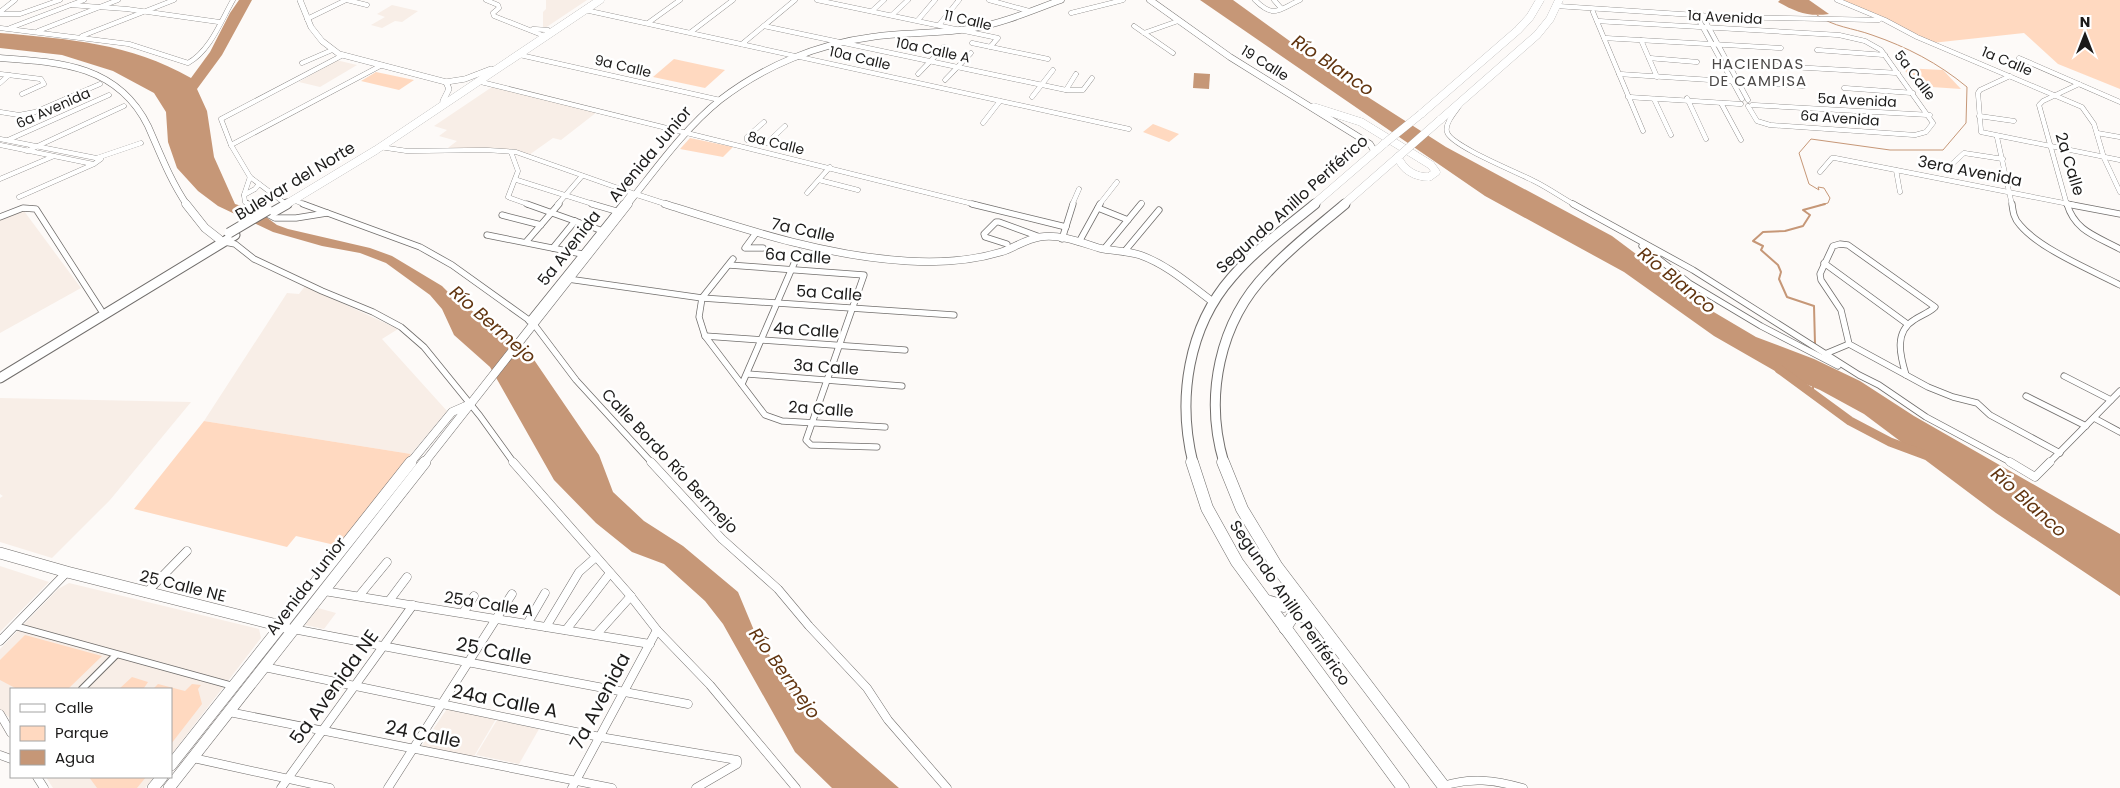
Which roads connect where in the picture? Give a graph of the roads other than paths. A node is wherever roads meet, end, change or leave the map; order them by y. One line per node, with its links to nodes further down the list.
1 (15, 0): 44 (street)
2 (60, 0): 44 (street)
3 (84, 0): 33 (street)
4 (118, 0): 36 (street)
5 (174, 0): 42 (street)
6 (233, 0): 54 (street)
7 (300, 0): 49 (street)
8 (347, 0): 34 (street); 49 (street)
9 (486, 0): 65 (street)
10 (592, 0): 65 (main road, Bulevar del Norte)
11 (600, 0): 39 (main road, Bulevar del Norte)
12 (680, 0): 55 (street)
13 (733, 0): 66 (street)
14 (795, 0): 57 (street)
15 (816, 0): 31 (street, 11 Calle)
16 (855, 0): 35 (street)
17 (884, 0): 41 (street)
18 (908, 0): 46 (street)
19 (935, 0): 50 (street)
20 (959, 0): 56 (street)
21 (989, 0): 40 (street)
22 (1048, 0): 40 (main road, Avenida Junior)
23 (1061, 0): 40 (main road, Avenida Junior)
24 (1123, 0): 45 (street)
25 (1150, 0): 52 (main road, 19 Calle)
26 (1255, 0): 37 (street)
27 (1274, 0): 37 (street)
28 (1300, 0): 37 (street)
29 (1540, 0): 167 (main road, Segundo Anillo Periférico, bridge)
30 (1837, 0): 51 (street, 1a Calle)
31 (833, 2): 35 (street, 11 Calle)
32 (1558, 3): 38 (street); 128 (main road, Segundo Anillo Periférico)
33 (71, 5): 36 (street); 62 (street)
34 (367, 5)
35 (848, 6): 41 (street, 11 Calle)
36 (100, 7): 42 (street); 64 (street)
37 (1282, 8)
38 (1591, 8): 43 (street); 53 (street)
39 (585, 10): 55 (street, 10a Calle); 85 (main road, Bulevar del Norte)
40 (1026, 10): 63 (main road, Avenida Junior)
41 (872, 11): 46 (street, 11 Calle)
42 (144, 12): 54 (street); 69 (street)
43 (1694, 12): 47 (street); 48 (street); 59 (street)
44 (0, 13)
45 (1071, 13)
46 (892, 15): 50 (street, 11 Calle)
47 (1702, 15): 48 (street); 60 (street)
48 (1726, 16): 51 (street)
49 (307, 19): 80 (street)
50 (918, 20): 56 (street, 11 Calle)
51 (1885, 20): 107 (street, 1a Calle)
52 (1178, 21): 67 (street); 139 (main road, 19 Calle)
53 (1597, 21): 59 (street, 1a Avenida); 70 (street)
54 (219, 22): 69 (street)
55 (648, 23): 66 (street, 10a Calle)
56 (939, 25): 63 (street, 11 Calle)
57 (764, 26): 72 (street, 10a Calle A); 74 (street)
58 (1134, 26): 67 (street)
59 (1703, 27): 60 (street, 1a Avenida); 75 (street)
60 (1709, 27): 68 (street, 1a Avenida); 76 (street)
61 (0, 28): 62 (street)
62 (8, 29): 64 (street)
63 (964, 30): 72 (main road, Avenida Junior); 77 (street, 11 Calle)
64 (35, 32): 69 (street)
65 (545, 32): 99 (main road, Bulevar del Norte)
66 (691, 32): 74 (street, 10a Calle)
67 (1144, 33): 83 (street)
68 (1851, 36): 86 (street, 5a Calle)
69 (80, 37)
70 (1604, 38): 71 (street); 105 (street)
71 (1641, 40): 75 (street); 89 (street)
72 (842, 42): 87 (main road, Avenida Junior); 92 (street, 10a Calle A)
73 (972, 43): 77 (street)
74 (742, 44): 87 (street, 10a Calle)
75 (1712, 44): 76 (street); 95 (street)
76 (1718, 44): 79 (street); 96 (street)
77 (988, 46): 91 (street)
78 (944, 47): 92 (street)
79 (1780, 48)
80 (332, 50): 84 (street); 94 (street)
81 (1817, 50): 86 (street)
82 (971, 53): 98 (street)
83 (1173, 53)
84 (343, 55): 97 (street); 163 (street)
85 (520, 55): 113 (main road, Bulevar del Norte); 131 (street, 9a Calle)
86 (1885, 55): 101 (street, 5a Calle)
87 (797, 56): 131 (main road, Avenida Junior); 133 (street, 10a Calle)
88 (0, 58): 222 (main road)
89 (1649, 58): 93 (street); 108 (street)
90 (2019, 58): 117 (street)
91 (1048, 59)
92 (930, 61): 98 (street, 10a Calle A); 103 (street)
93 (1697, 62)
94 (302, 63)
95 (1722, 63): 96 (street); 111 (street)
96 (1728, 63): 101 (street); 114 (street)
97 (382, 65): 112 (street); 163 (street)
98 (958, 66): 110 (street); 118 (street, 10a Calle A)
99 (491, 69): 112 (street); 132 (main road, Bulevar del Norte)
100 (1053, 70): 118 (street)
101 (1898, 73): 122 (street, 5a Calle)
102 (0, 74): 106 (street)
103 (918, 74)
104 (1076, 74): 121 (street)
105 (1619, 74): 108 (street); 124 (street)
106 (8, 75): 115 (street); 123 (street)
107 (2010, 76): 126 (street, 1a Calle); 142 (street)
108 (1657, 77): 111 (street)
109 (1092, 78): 121 (street, 10a Calle A)
110 (945, 80)
111 (1732, 81): 114 (street); 134 (street)
112 (446, 82): 132 (street)
113 (481, 82): 148 (street, 8a Calle); 165 (main road, Bulevar del Norte)
114 (1738, 82): 119 (street); 137 (street)
115 (0, 83)
116 (100, 84): 140 (street)
117 (2079, 84): 126 (street, 2a Calle); 135 (street)
118 (1044, 85): 121 (street, 10a Calle A); 127 (street)
119 (1804, 86)
120 (1844, 88): 122 (street)
121 (1066, 90)
122 (1913, 93): 141 (street, 5a Calle)
123 (22, 94)
124 (1628, 95): 129 (street); 130 (street); 149 (street)
125 (109, 96): 158 (street, 6a Avenida)
126 (2055, 96): 150 (street, 1a Calle); 164 (street, 2a Calle)
127 (1032, 97)
128 (1464, 98): 171 (main road, Segundo Anillo Periférico, bridge); 224 (street)
129 (1654, 99): 130 (street); 151 (street)
130 (1687, 99): 134 (street); 136 (street); 155 (street)
131 (720, 100): 148 (main road, Avenida Junior)
132 (443, 101): 201 (main road, Bulevar del Norte)
133 (1000, 101): 145 (street); 147 (street, 10a Calle)
134 (1741, 101): 136 (street); 137 (street, 5a Avenida)
135 (2120, 102)
136 (1721, 103): 157 (street)
137 (1750, 103): 141 (street, 5a Avenida); 152 (street, 6a Avenida)
138 (124, 106): 162 (street)
139 (1314, 108): 167 (main road, 19 Calle); 178 (main road)
140 (0, 112)
141 (1928, 114): 152 (street, 5a Calle)
142 (1979, 116): 143 (street); 153 (street)
143 (2014, 121)
144 (764, 122): 159 (street)
145 (983, 123)
146 (785, 126): 159 (street)
147 (1130, 129)
148 (686, 132): 166 (street, 8a Calle); 197 (main road, Avenida Junior)
149 (1643, 132)
150 (2097, 133): 154 (street); 172 (street, 1a Calle)
151 (1671, 135)
152 (1915, 135)
153 (1997, 137): 164 (street); 173 (street)
154 (2120, 137)
155 (1706, 139)
156 (0, 140): 158 (street)
157 (1740, 140)
158 (6, 141): 162 (street)
159 (752, 141): 166 (street)
160 (141, 143): 175 (street)
161 (0, 146): 168 (street)
162 (35, 146): 168 (street); 175 (street)
163 (231, 146): 183 (street)
164 (2050, 146): 172 (street); 203 (street, 2a Calle)
165 (380, 147): 169 (street, 7a Calle); 200 (main road, Bulevar del Norte)
166 (745, 147): 177 (street, 8a Calle)
167 (1372, 148): 241 (main road, Segundo Anillo Periférico)
168 (27, 151): 170 (street)
169 (511, 152): 182 (street, 7a Calle); 185 (street)
170 (54, 156): 175 (street); 184 (street)
171 (1398, 156): 178 (main road); 180 (main road, Segundo Anillo Periférico)
172 (2104, 157): 174 (street); 195 (street, 1a Calle)
173 (2003, 159): 176 (street); 194 (street)
174 (2120, 160)
175 (95, 161): 199 (street)
176 (1951, 165)
177 (830, 167): 186 (street); 218 (street, 8a Calle)
178 (1408, 170): 180 (main road)
179 (1896, 170): 181 (street, 3era Avenida); 193 (street); 194 (street, 3era Avenida)
180 (1381, 172): 281 (main road, Segundo Anillo Periférico)
181 (1820, 172)
182 (582, 176): 197 (street, 7a Calle); 198 (street)
183 (250, 177): 188 (street); 189 (street)
184 (0, 179)
185 (517, 180): 198 (street); 209 (street)
186 (819, 180): 192 (street); 196 (street)
187 (1117, 182): 205 (street)
188 (258, 184): 189 (street); 191 (street)
189 (250, 189): 191 (street); 214 (street, Calle Bordo Río Bermejo)
190 (1079, 189): 218 (street)
191 (265, 190): 201 (street)
192 (858, 190)
193 (1900, 192)
194 (2010, 192): 203 (street, 3era Avenida); 239 (street)
195 (2120, 192)
196 (807, 193)
197 (634, 194): 208 (street, 5a Avenida); 220 (street, 7a Calle); 238 (main road, Avenida Junior)
198 (566, 196): 208 (street); 209 (street)
199 (19, 197)
200 (293, 200): 204 (street, Calle Bordo Río Bermejo); 207 (main road, Bulevar del Norte)
201 (282, 201): 207 (main road, Bulevar del Norte)
202 (1142, 203): 215 (street)
203 (2068, 203): 211 (street, 3era Avenida); 232 (street, 2a Calle)
204 (306, 206): 210 (street, Calle Bordo Río Bermejo); 214 (street)
205 (1098, 208): 215 (street); 226 (street)
206 (1159, 210): 233 (street)
207 (271, 211): 222 (main road, Bulevar del Norte)
208 (616, 211): 219 (street, 5a Avenida)
209 (552, 212): 216 (street); 217 (street)
210 (328, 213): 214 (street, Calle Bordo Río Bermejo); 247 (street, Calle Bordo Río Bermejo)
211 (2120, 214)
212 (502, 215): 217 (street)
213 (0, 217): 244 (street)
214 (296, 218)
215 (1128, 220): 229 (street)
216 (576, 221): 219 (street); 230 (street)
217 (541, 225): 227 (street)
218 (1066, 226): 225 (street)
219 (600, 230): 235 (street, 5a Avenida)
220 (756, 233): 223 (street, 7a Calle); 231 (street)
221 (487, 235): 227 (street)
222 (227, 237): 244 (main road, Bulevar del Norte); 259 (main road, Bulevar del Norte); 266 (street)
223 (1040, 237): 225 (street, 7a Calle); 228 (street)
224 (1631, 237): 253 (street); 256 (street)
225 (1062, 239): 226 (street, 7a Calle)
226 (1080, 240): 229 (street, 7a Calle)
227 (526, 242): 230 (street)
228 (1007, 244)
229 (1106, 247): 233 (street, 7a Calle)
230 (553, 248): 235 (street)
231 (763, 248)
232 (2120, 249)
233 (1125, 251): 241 (street, 7a Calle)
234 (798, 252): 237 (street)
235 (582, 254): 247 (street, 5a Avenida)
236 (1824, 263): 246 (street); 246 (street); 250 (street)
237 (792, 270): 240 (street, 6a Calle); 242 (street); 243 (street, 6a Calle)
238 (568, 279): 240 (street, 5a Calle); 247 (main road, Avenida Junior)
239 (2120, 285)
240 (702, 298): 242 (street, 5a Calle); 248 (street)
241 (1213, 302): 289 (main road, Segundo Anillo Periférico)
242 (777, 304): 243 (street, 5a Calle); 249 (street)
243 (853, 309): 245 (street, 5a Calle); 251 (street)
244 (101, 310): 254 (main road, Bulevar del Norte)
245 (954, 315)
246 (1906, 323): 257 (street)
247 (530, 324): 266 (main road, Avenida Junior); 336 (street, Calle Bordo Río Bermejo)
248 (705, 336): 249 (street, 4a Calle); 261 (street)
249 (761, 340): 251 (street, 4a Calle); 255 (street)
250 (1849, 344): 253 (street); 257 (street)
251 (840, 346): 252 (street, 4a Calle); 260 (street)
252 (905, 350)
253 (1825, 354): 256 (street)
254 (0, 373)
255 (748, 374): 260 (street, 3a Calle); 261 (street)
256 (1859, 375): 273 (street)
257 (1906, 376): 273 (street)
258 (2064, 376): 265 (street)
259 (0, 378)
260 (828, 381): 262 (street, 3a Calle); 268 (street)
261 (742, 384): 268 (street, 2a Calle)
262 (902, 386)
263 (2120, 391): 265 (street)
264 (2026, 396): 269 (street)
265 (2111, 400): 267 (street)
266 (471, 402): 276 (street); 282 (main road, Avenida Junior); 297 (main road, Avenida Junior)
267 (2094, 418): 269 (street); 271 (street)
268 (812, 423): 270 (street, 2a Calle); 272 (street)
269 (2086, 426): 273 (street)
270 (885, 428)
271 (2120, 432)
272 (877, 447)
273 (2060, 454)
274 (187, 552): 283 (street)
275 (0, 554): 278 (main road)
276 (596, 557): 279 (street); 298 (street)
277 (387, 562): 286 (street)
278 (67, 572): 283 (main road, 25 Calle NE); 296 (street)
279 (610, 573): 288 (street); 301 (street)
280 (407, 578): 290 (street)
281 (1291, 588): 289 (main road); 293 (main road, Segundo Anillo Periférico)
282 (324, 591): 286 (street, 25a Calle A); 300 (main road, Avenida Junior)
283 (146, 593): 297 (main road, 25 Calle NE)
284 (545, 593): 295 (street)
285 (512, 594): 294 (street)
286 (360, 596): 290 (street, 25a Calle A)
287 (474, 596): 292 (street)
288 (631, 596): 302 (street); 303 (street)
289 (1266, 600): 299 (main road, Segundo Anillo Periférico)
290 (389, 601): 291 (street, 25a Calle A)
291 (413, 605): 292 (street, 25a Calle A); 306 (street, 5a Avenida NE)
292 (463, 613): 294 (street, 25a Calle A)
293 (1314, 617): 299 (main road); 327 (main road, Segundo Anillo Periférico)
294 (496, 620): 295 (street, 25a Calle A); 308 (street)
295 (527, 624): 298 (street, 25a Calle A)
296 (15, 626): 304 (street); 307 (street)
297 (280, 626): 300 (main road, 25 Calle NE); 310 (main road, Avenida Junior)
298 (546, 627): 301 (street, 25a Calle A)
299 (1285, 628): 337 (main road, Segundo Anillo Periférico)
300 (293, 629): 306 (street, 25 Calle); 309 (main road, Avenida Junior)
301 (566, 630): 303 (street, 25a Calle A)
302 (657, 630): 305 (street, 7a Avenida); 335 (street)
303 (596, 635): 305 (street, 25a Calle A)
304 (0, 641)
305 (650, 644): 313 (street, 7a Avenida)
306 (383, 646): 308 (street, 25 Calle); 311 (street, 5a Avenida NE)
307 (116, 655): 310 (street); 312 (street)
308 (469, 662): 313 (street, 25 Calle); 315 (street)
309 (264, 667): 311 (street, 24a Calle A); 316 (main road, Avenida Junior)
310 (233, 686): 323 (main road, Avenida Junior)
311 (354, 686): 315 (street, 24a Calle A); 318 (street, 5a Avenida NE)
312 (83, 688)
313 (624, 692): 314 (street, 25 Calle); 320 (street, 7a Avenida)
314 (688, 704)
315 (442, 705): 320 (street, 24a Calle A); 321 (street)
316 (229, 712): 318 (street, 24 Calle); 322 (main road, Avenida Junior)
317 (0, 714): 319 (street)
318 (322, 730): 321 (street, 24 Calle); 325 (street, 5a Avenida NE)
319 (10, 731)
320 (600, 737): 326 (street, 7a Avenida); 334 (street, 24a Calle A)
321 (414, 748): 326 (street, 24 Calle); 332 (street)
322 (193, 758): 325 (street); 329 (main road, Avenida Junior)
323 (172, 764)
324 (161, 778): 328 (main road)
325 (288, 778): 330 (street, 5a Avenida NE); 331 (street)
326 (574, 784): 333 (street, 24 Calle)
327 (1444, 787): 338 (street)
328 (153, 788)
329 (169, 788)
330 (280, 788)
331 (330, 788)
332 (388, 788)
333 (612, 788)
334 (696, 788)
335 (796, 788)
336 (947, 788)
337 (1404, 788)
338 (1523, 788)

